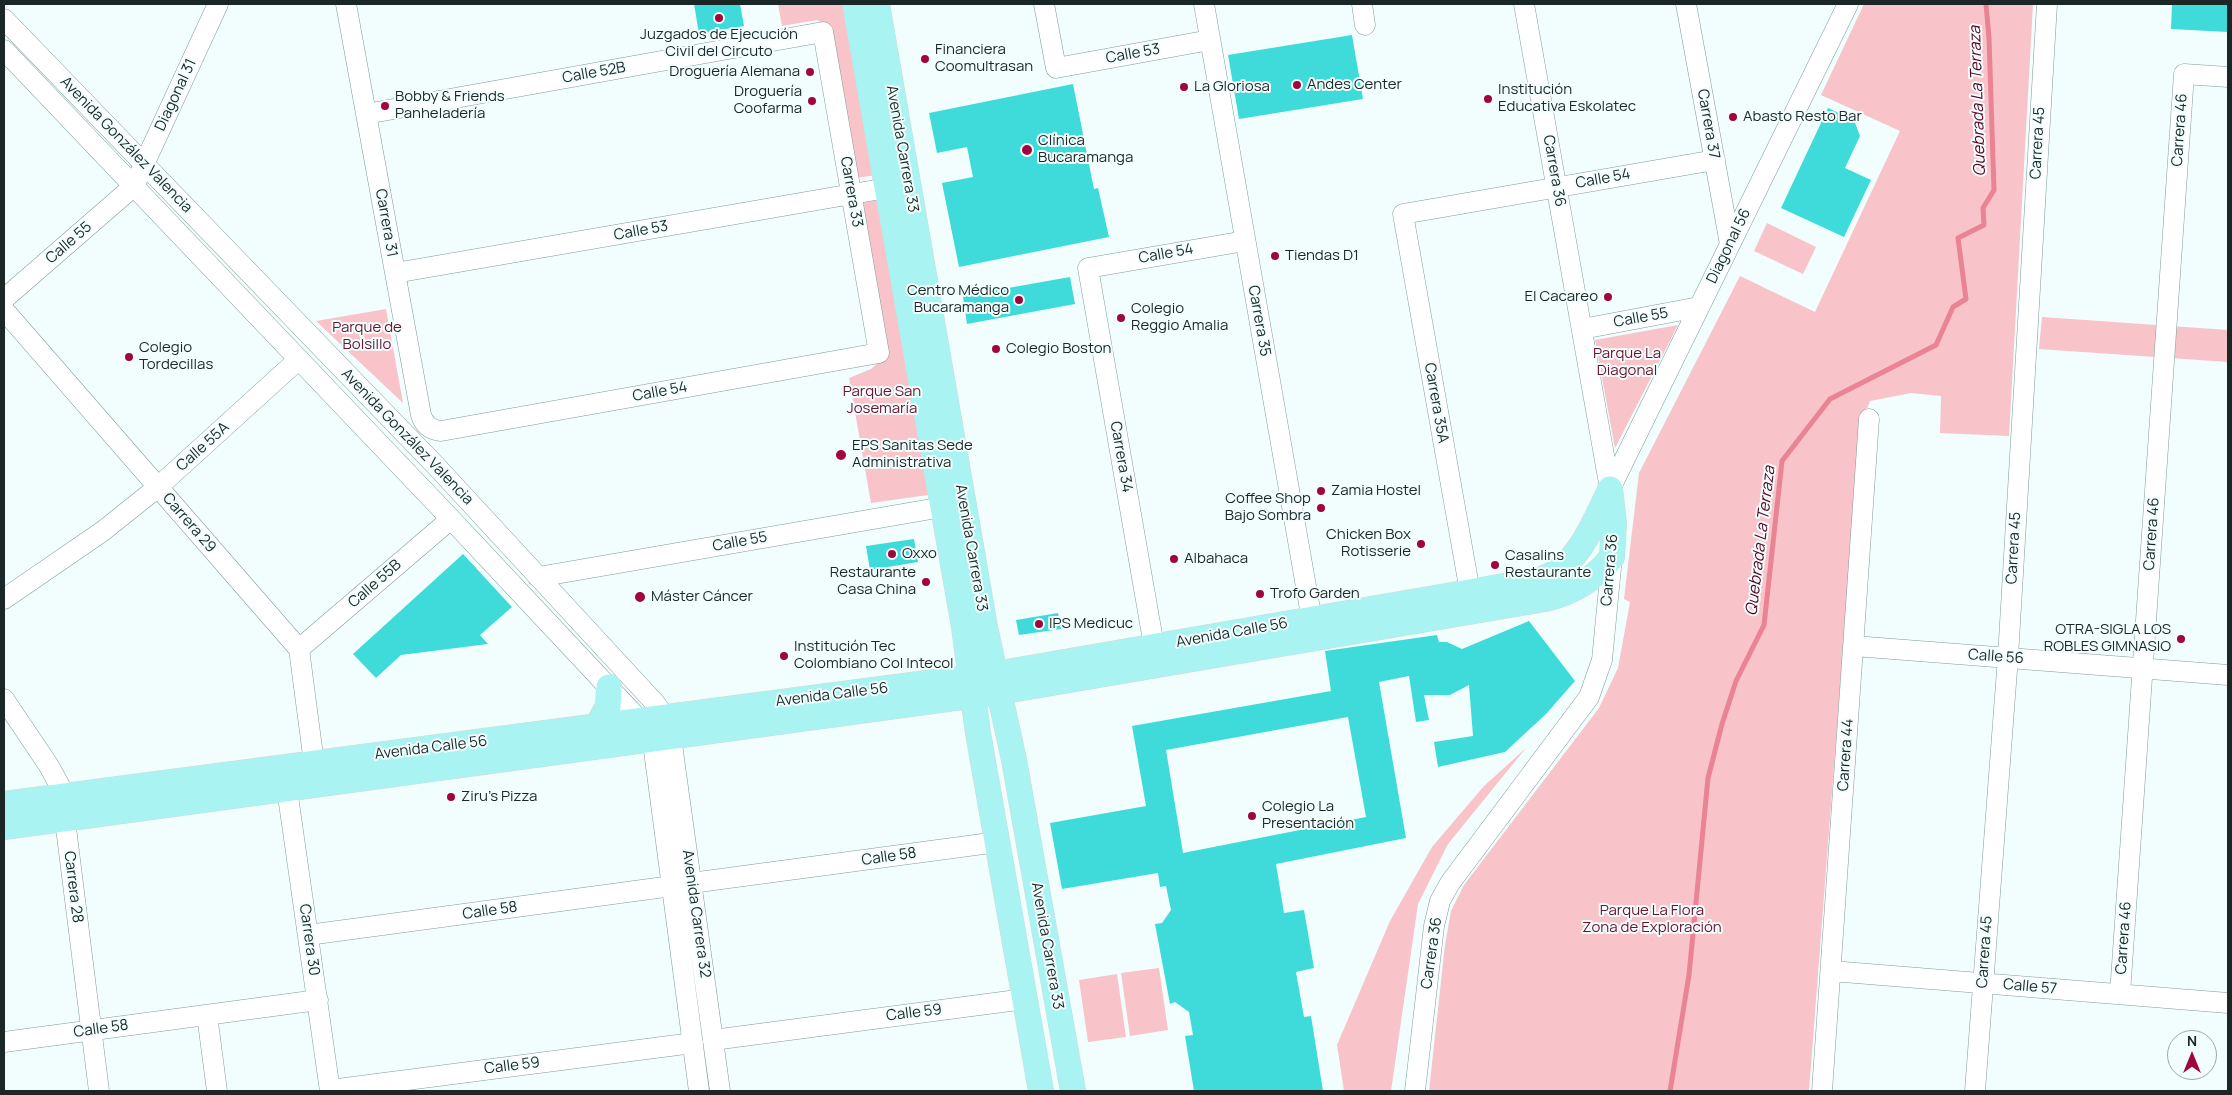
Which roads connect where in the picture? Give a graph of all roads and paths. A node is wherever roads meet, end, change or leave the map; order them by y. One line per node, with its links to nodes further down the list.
1 (218, 4): 20 (street, Diagonal 31)
2 (346, 4): 18 (street, Carrera 31)
3 (855, 4): 23 (main road, Avenida Carrera 33)
4 (877, 4): 56 (main road, Avenida Carrera 33)
5 (1044, 4): 15 (street, Calle 53)
6 (1204, 4): 15 (street, Carrera 35)
7 (1362, 4): 13 (street)
8 (1524, 4): 22 (street, Carrera 36)
9 (1686, 4): 19 (street, Carrera 37)
10 (1848, 4): 27 (street, Diagonal 56)
11 (2047, 4): 53 (street, Carrera 45)
12 (4, 19): 20 (street, Avenida González Valencia)
13 (1366, 25)
14 (823, 32): 18 (street, Calle 52B); 24 (street, Carrera 33)
15 (1210, 40): 26 (street, Carrera 35)
16 (4, 50): 21 (street, Avenida González Valencia)
17 (2228, 77): 54 (street, Carrera 46)
18 (366, 114): 29 (street, Carrera 31)
19 (1714, 160): 22 (street, Calle 54); 27 (street, Carrera 37)
20 (144, 164): 21 (street, Diagonal 31); 37 (street, Avenida González Valencia)
21 (134, 186): 30 (street, Calle 55); 35 (street, Avenida González Valencia)
22 (1557, 187): 25 (street, Calle 54); 33 (street, Carrera 36)
23 (887, 188): 24 (street, Calle 53); 43 (main road, Avenida Carrera 33)
24 (851, 195): 29 (street, Calle 53); 34 (street, Carrera 33)
25 (1403, 214): 47 (street, Carrera 35A)
26 (1245, 241): 28 (street, Calle 54); 49 (street, Carrera 35)
27 (1730, 244): 31 (street, Diagonal 56)
28 (1088, 268): 50 (street, Carrera 34)
29 (395, 273): 36 (street, Carrera 31)
30 (4, 299)
31 (1699, 307): 33 (street, Calle 55); 42 (street, Diagonal 56)
32 (4, 310): 41 (street, Carrera 29)
33 (1582, 329): 42 (street, Carrera 36)
34 (878, 353): 39 (street, Calle 54)
35 (299, 360): 41 (street, Calle 55A); 44 (street, Avenida González Valencia)
36 (419, 404): 37 (street); 39 (street, Carrera 31)
37 (383, 412): 40 (street, Avenida González Valencia)
38 (1869, 419): 51 (street, Carrera 44)
39 (441, 431): 40 (street)
40 (437, 467): 46 (street, Avenida González Valencia)
41 (158, 487): 48 (street, Calle 55A); 52 (street, Carrera 29)
42 (1610, 489): 45 (main road, Carrera 36); 47 (main road, Avenida Calle 56)
43 (943, 507): 46 (street, Calle 55); 57 (main road, Avenida Carrera 33)
44 (451, 519): 52 (street, Calle 55B); 58 (street, Avenida González Valencia)
45 (1612, 557): 49 (main road, Avenida Calle 56); 88 (street, Carrera 36)
46 (538, 577): 61 (street, Avenida González Valencia)
47 (1470, 592): 49 (main road, Avenida Calle 56)
48 (4, 599)
49 (1313, 628): 50 (main road, Avenida Calle 56); 56 (main road, Avenida Calle 56)
50 (1154, 646): 56 (main road, Avenida Calle 56)
51 (1854, 646): 53 (street, Calle 56); 70 (street, Carrera 44)
52 (299, 649): 62 (street)
53 (2008, 657): 54 (street, Calle 56); 71 (street, Carrera 45)
54 (2143, 668): 55 (street, Calle 56); 72 (street, Carrera 46)
55 (2228, 675)
56 (997, 683): 57 (main road, Avenida Calle 56); 87 (main road, Avenida Carrera 33)
57 (971, 686): 61 (main road, Avenida Calle 56); 67 (main road, Avenida Carrera 33)
58 (609, 687): 60 (main road); 61 (street, Avenida González Valencia)
59 (4, 699): 65 (street, Carrera 28)
60 (597, 726): 61 (main road, Avenida Calle 56); 62 (main road, Avenida Calle 56)
61 (657, 728): 63 (main road, Avenida Calle 56); 68 (street, Avenida Carrera 32)
62 (314, 763): 65 (main road, Avenida Calle 56)
63 (288, 789): 65 (main road, Avenida Calle 56); 69 (street, Carrera 30)
64 (4, 804): 65 (main road, Avenida Calle 56)
65 (64, 808): 66 (main road, Avenida Calle 56); 77 (street, Carrera 28)
66 (4, 827)
67 (998, 842): 68 (street, Calle 58); 73 (main road, Avenida Carrera 33)
68 (682, 885): 69 (street, Calle 58); 78 (street, Avenida Carrera 32); 80 (street, Avenida Carrera 32)
69 (308, 935): 74 (street, Carrera 30)
70 (1831, 971): 71 (street, Calle 57); 89 (street, Carrera 44)
71 (1982, 983): 72 (street, Calle 57); 90 (street, Carrera 45)
72 (2120, 994): 75 (street, Calle 57)
73 (1025, 999): 78 (street, Calle 59); 86 (main road, Avenida Carrera 33)
74 (318, 1000): 76 (street, Calle 58); 83 (street, Carrera 30)
75 (2228, 1002)
76 (207, 1015): 77 (street, Calle 58); 82 (street)
77 (91, 1030): 79 (street, Calle 58); 81 (street, Carrera 28)
78 (713, 1040): 85 (street, Avenida Carrera 32)
79 (4, 1042)
80 (693, 1042): 83 (street, Calle 59); 84 (street, Avenida Carrera 32)
81 (99, 1091)
82 (217, 1091)
83 (330, 1091)
84 (699, 1091)
85 (720, 1091)
86 (1041, 1091)
87 (1073, 1091)
88 (1415, 1091)
89 (1822, 1091)
90 (1975, 1091)

